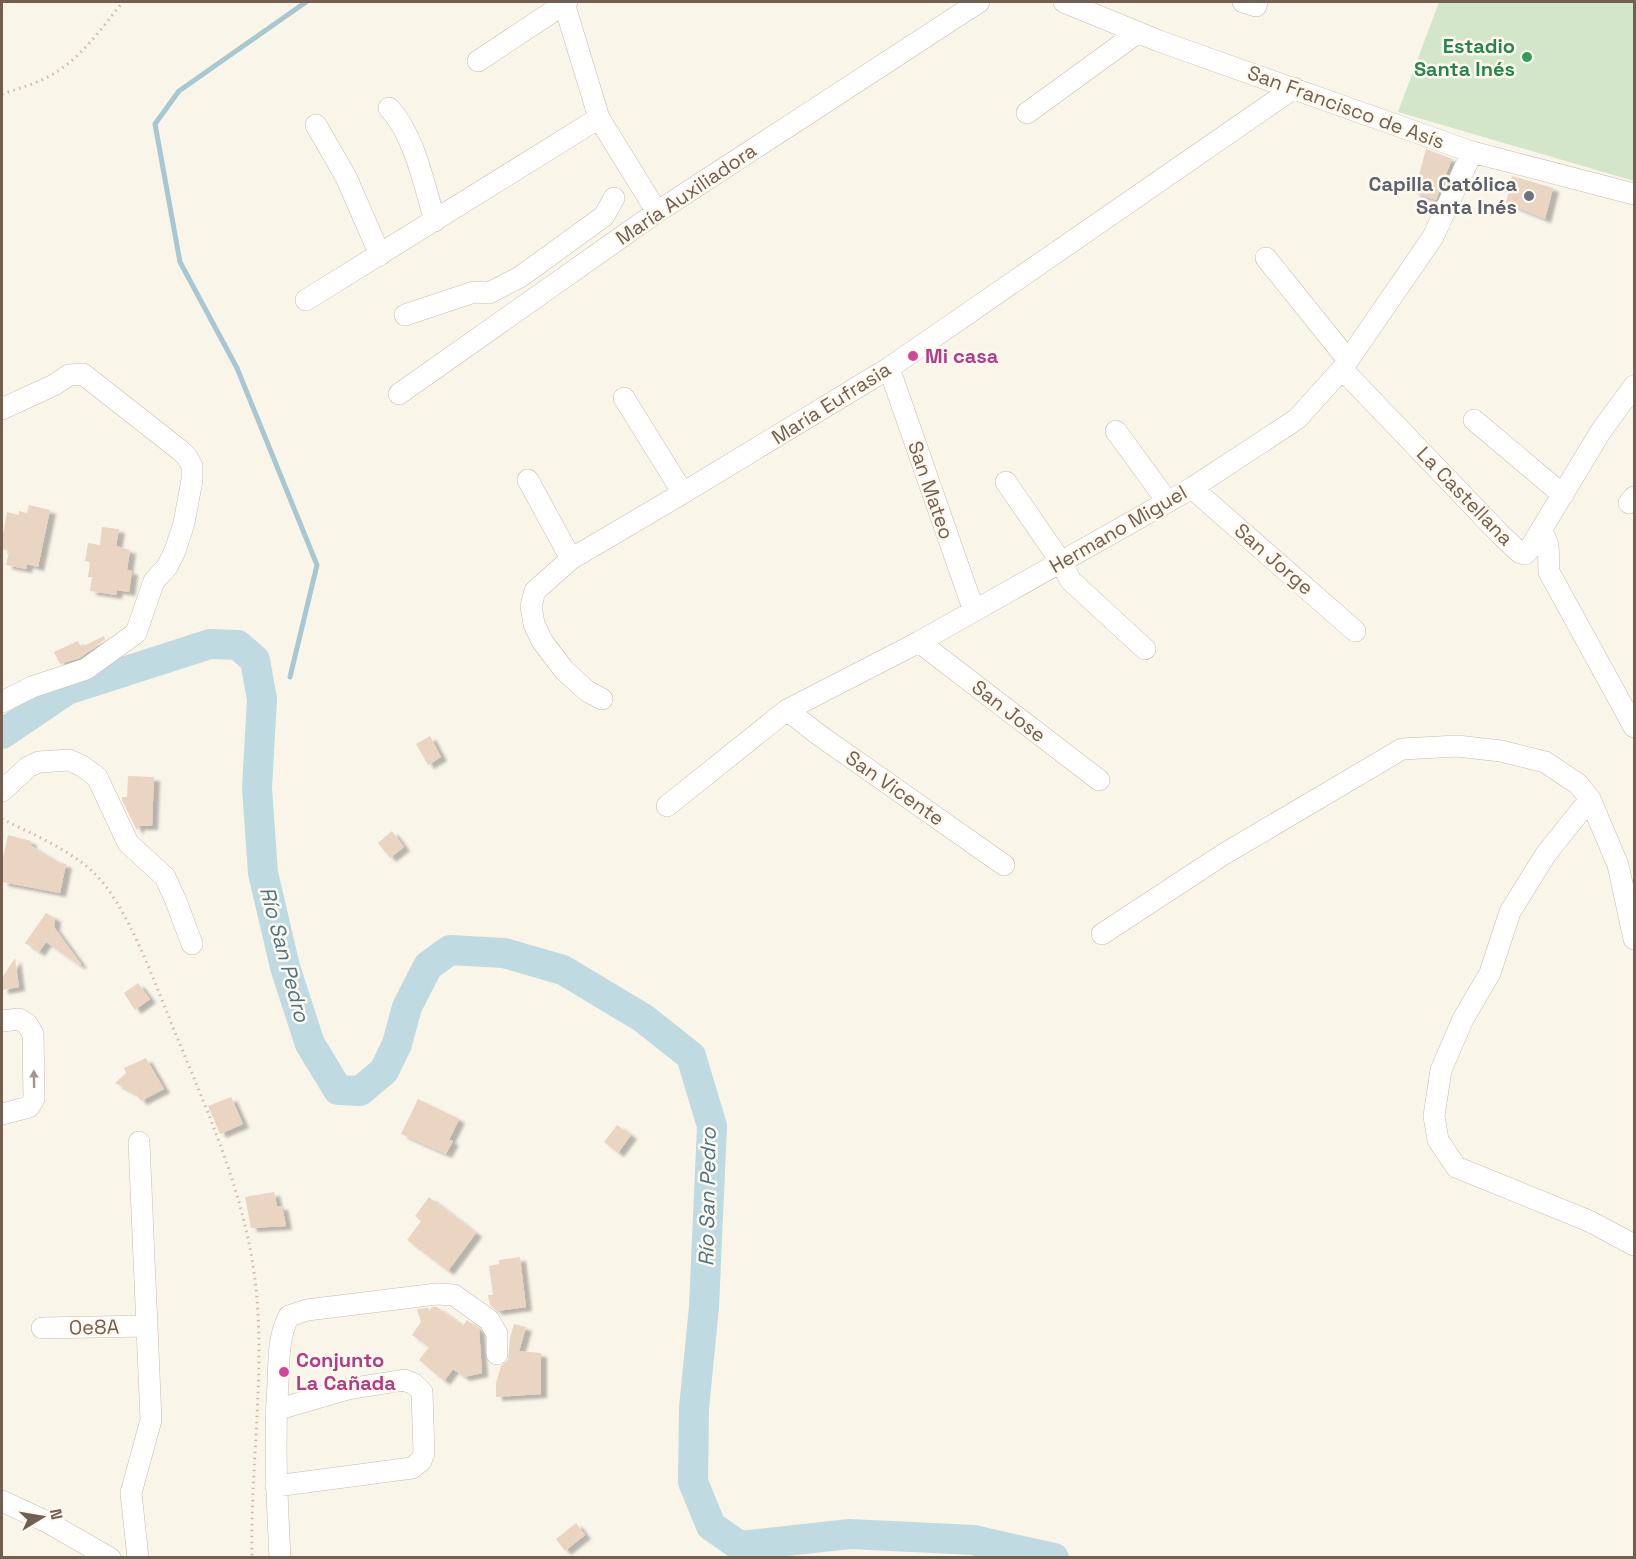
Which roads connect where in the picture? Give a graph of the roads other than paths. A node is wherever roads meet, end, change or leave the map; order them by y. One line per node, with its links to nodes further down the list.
1 (565, 2): 7 (street); 11 (street)
2 (979, 2): 16 (street, María Auxiliadora)
3 (1065, 2): 6 (street, San Francisco de Asís)
4 (1243, 2): 5 (street)
5 (1257, 2)
6 (1137, 33): 8 (street, San Francisco de Asís); 10 (street)
7 (478, 61)
8 (1294, 88): 13 (street, San Francisco de Asís); 25 (street, María Eufrasia)
9 (389, 108): 17 (street)
10 (1027, 113)
11 (599, 118): 16 (street); 17 (street)
12 (316, 125): 18 (street)
13 (1472, 152): 14 (street, San Francisco de Asís); 24 (street, Hermano Miguel)
14 (1635, 194)
15 (614, 198): 20 (street)
16 (657, 212): 23 (street, María Auxiliadora)
17 (435, 221): 18 (street)
18 (380, 255): 21 (street)
19 (1266, 258): 24 (street)
20 (489, 293): 22 (street); 23 (street)
21 (306, 300)
22 (405, 315)
23 (506, 319): 27 (street, María Auxiliadora)
24 (1345, 365): 34 (street, Hermano Miguel); 38 (street, La Castellana)
25 (889, 368): 35 (street, María Eufrasia); 41 (street, San Mateo)
26 (1635, 386): 36 (street, La Castellana)
27 (399, 394)
28 (624, 398): 35 (street)
29 (2, 408): 46 (street)
30 (1474, 420): 36 (street)
31 (1116, 431): 37 (street)
32 (528, 480): 39 (street)
33 (1006, 482): 40 (street)
34 (1192, 488): 37 (street, Hermano Miguel); 42 (street, San Jorge)
35 (683, 493): 39 (street, María Eufrasia)
36 (1563, 495): 38 (street, La Castellana)
37 (1167, 501): 40 (street, Hermano Miguel)
38 (1541, 531): 48 (street)
39 (571, 559): 45 (street, María Eufrasia)
40 (1062, 562): 41 (street, Hermano Miguel); 44 (street)
41 (974, 611): 43 (street, Hermano Miguel)
42 (1355, 631)
43 (919, 642): 47 (street, Hermano Miguel); 49 (street, San Jose)
44 (1145, 649)
45 (602, 699)
46 (2, 702)
47 (787, 710): 52 (street, Hermano Miguel); 54 (street, San Vicente)
48 (1635, 727)
49 (1099, 780)
50 (2, 791): 57 (street)
51 (1590, 799): 53 (street); 55 (street); 61 (street)
52 (667, 806)
53 (1626, 864): 56 (street)
54 (1004, 865)
55 (1102, 934)
56 (1635, 939)
57 (192, 944)
58 (2, 1022): 59 (street, one-way to 58)
59 (2, 1114)
60 (139, 1142): 62 (street)
61 (1635, 1245)
62 (147, 1326): 63 (street, Oe8A); 69 (street)
63 (42, 1328)
64 (497, 1354): 65 (street)
65 (276, 1410): 66 (street); 66 (street)
66 (276, 1486): 70 (street)
67 (2, 1501): 68 (street)
68 (110, 1557)
69 (138, 1557)
70 (280, 1557)

